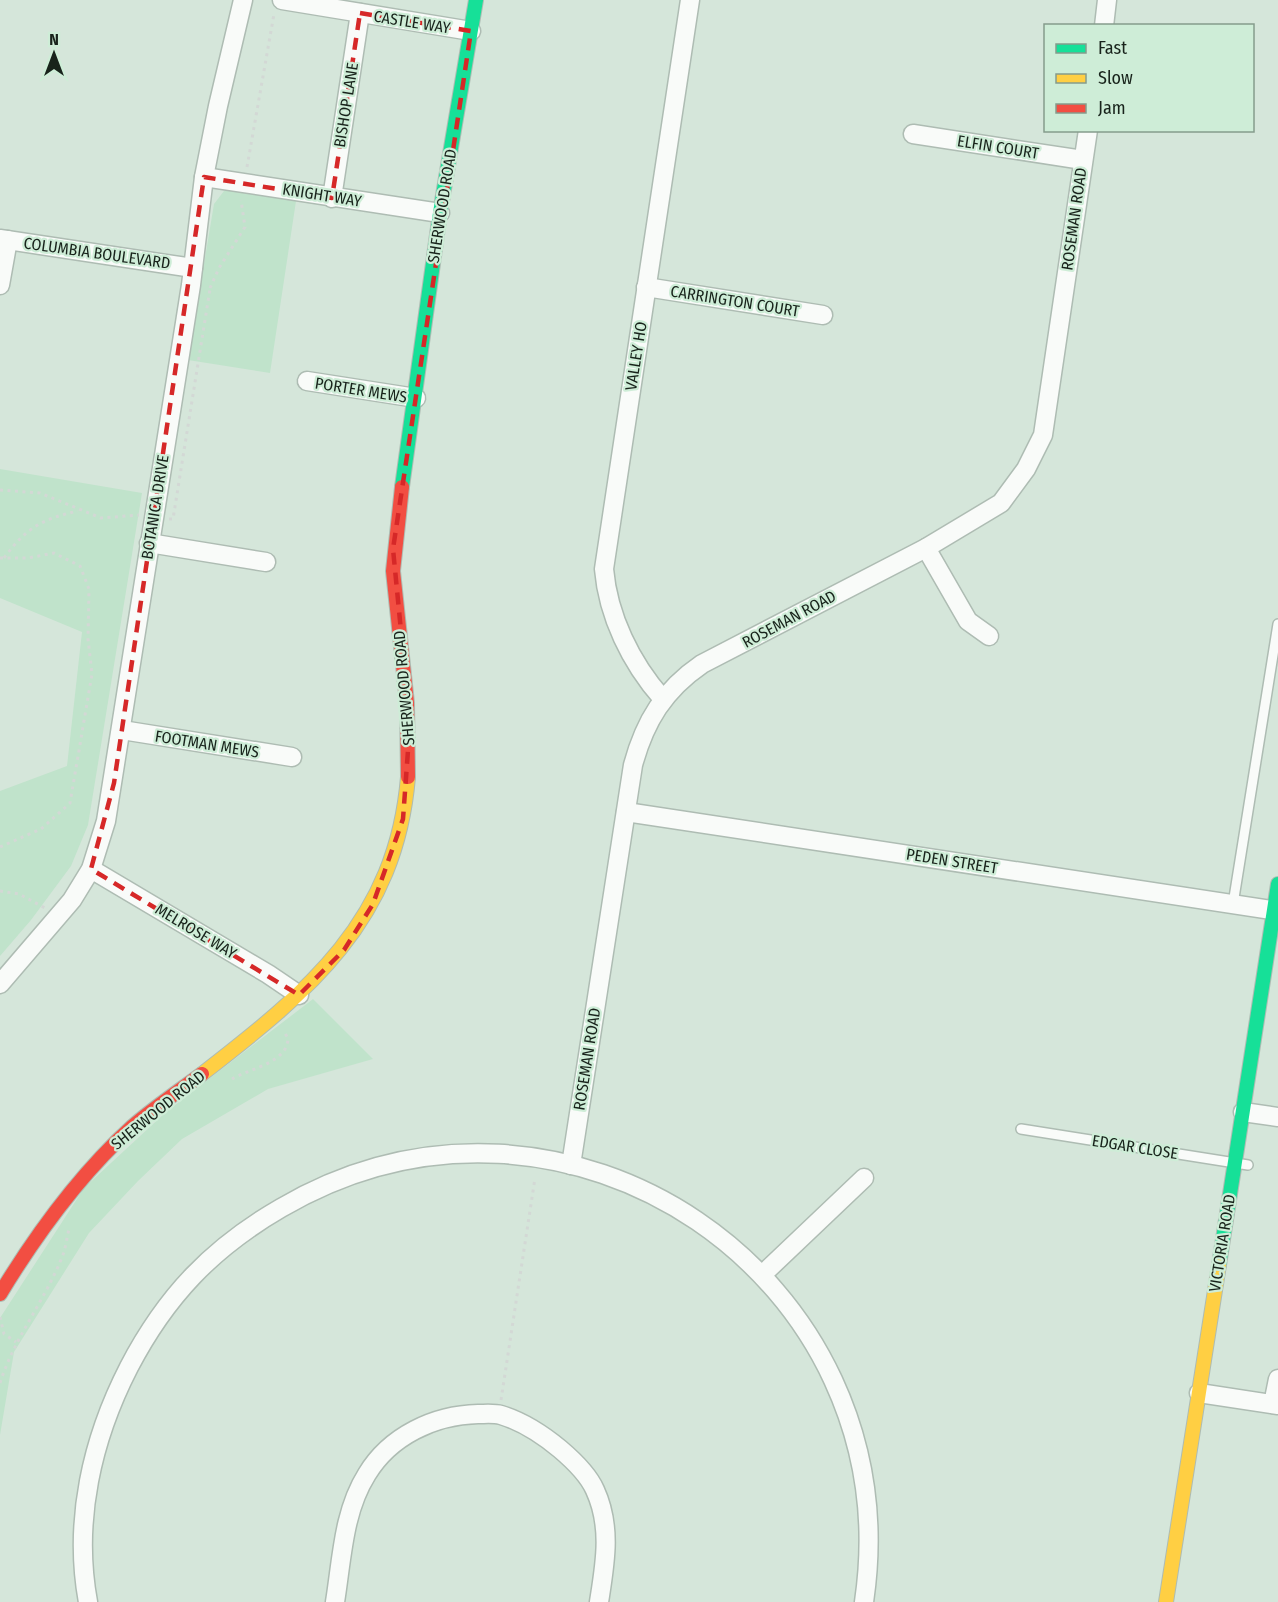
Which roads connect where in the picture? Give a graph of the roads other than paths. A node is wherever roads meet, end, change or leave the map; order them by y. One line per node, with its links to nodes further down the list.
1 (243, 0): 12 (street, BOTANICA DRIVE)
2 (476, 0): 8 (street, SHERWOOD ROAD)
3 (690, 0): 18 (street, VALLEY HO)
4 (1107, 0): 7 (street)
5 (278, 6): 6 (street, CASTLE WAY)
6 (360, 13): 8 (street, CASTLE WAY); 13 (street, BISHOP LANE)
7 (1104, 24)
8 (471, 31): 14 (street, SHERWOOD ROAD)
9 (1088, 132): 11 (street, ROSEMAN ROAD)
10 (913, 134): 11 (street, ELFIN COURT)
11 (1083, 160): 23 (street, ROSEMAN ROAD)
12 (204, 177): 13 (street, KNIGHT WAY); 16 (street, BOTANICA DRIVE)
13 (332, 198): 14 (street, KNIGHT WAY)
14 (440, 213): 21 (street, SHERWOOD ROAD)
15 (4, 239): 16 (street, COLUMBIA BOULEVARD); 17 (street)
16 (192, 276): 22 (street, BOTANICA DRIVE)
17 (0, 285)
18 (646, 287): 19 (street, CARRINGTON COURT); 27 (street, VALLEY HO)
19 (823, 315)
20 (307, 381): 21 (street, PORTER MEWS)
21 (416, 398): 37 (street, SHERWOOD ROAD)
22 (149, 543): 24 (street); 28 (street, BOTANICA DRIVE)
23 (926, 548): 26 (street); 27 (street, ROSEMAN ROAD)
24 (266, 562)
25 (1278, 624): 33 (lane)
26 (989, 636)
27 (662, 698): 30 (street, ROSEMAN ROAD)
28 (122, 730): 29 (street, FOOTMAN MEWS); 31 (street, BOTANICA DRIVE)
29 (292, 758)
30 (626, 812): 33 (street, PEDEN STREET); 42 (street, ROSEMAN ROAD)
31 (91, 869): 36 (street, BOTANICA DRIVE); 37 (street, MELROSE WAY)
32 (1278, 884): 34 (street, VICTORIA ROAD)
33 (1233, 904): 34 (street, PEDEN STREET)
34 (1276, 911): 38 (street, VICTORIA ROAD)
35 (1278, 977): 38 (street, VICTORIA ROAD)
36 (0, 984)
37 (298, 995): 45 (street, SHERWOOD ROAD)
38 (1250, 1113): 39 (street); 41 (street, VICTORIA ROAD)
39 (1278, 1118)
40 (1021, 1129): 41 (lane, EDGAR CLOSE)
41 (1242, 1164): 47 (street, VICTORIA ROAD)
42 (571, 1165): 44 (street); 51 (street)
43 (864, 1178): 44 (street)
44 (763, 1274): 54 (street)
45 (0, 1294)
46 (1278, 1379): 48 (street)
47 (1206, 1394): 48 (street); 49 (street, VICTORIA ROAD); 55 (street, VICTORIA ROAD)
48 (1275, 1404)
49 (1197, 1499)
50 (1188, 1557): 56 (street)
51 (87, 1602)
52 (335, 1602): 53 (street)
53 (599, 1602)
54 (864, 1602)
55 (1166, 1602)
56 (1180, 1602)

